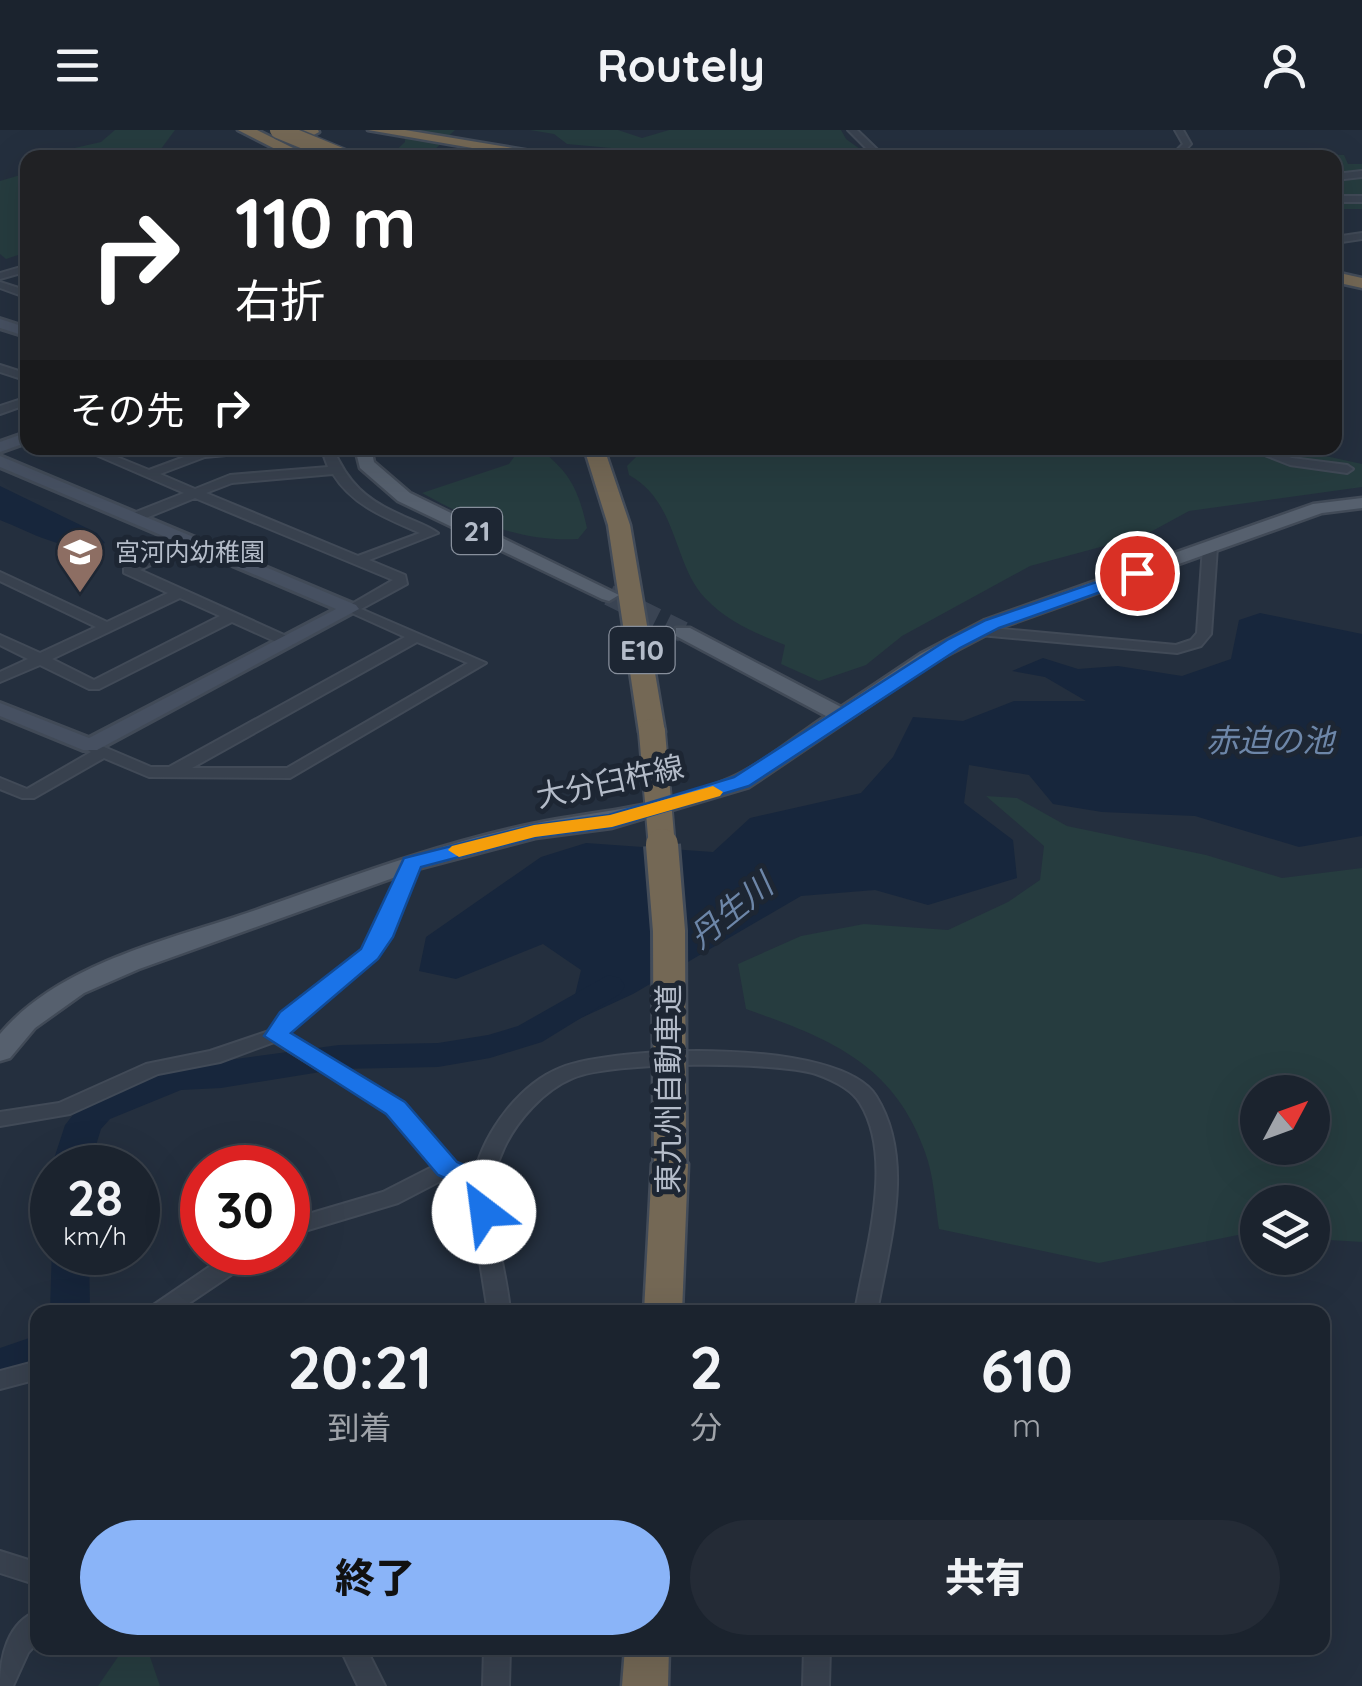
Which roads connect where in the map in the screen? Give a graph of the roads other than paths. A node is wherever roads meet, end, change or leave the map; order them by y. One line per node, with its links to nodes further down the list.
1 (226, 130): 9 (highway)
2 (245, 130): 10 (highway)
3 (265, 130): 11 (highway, bridge)
4 (278, 130): 12 (highway, bridge)
5 (291, 130): 8 (highway)
6 (376, 130): 13 (highway)
7 (852, 130): 14 (street)
8 (313, 131)
9 (263, 150)
10 (289, 150)
11 (306, 150)
12 (327, 150)
13 (512, 150)
14 (873, 150)
15 (0, 264): 17 (street)
16 (20, 270): 17 (street)
17 (12, 272): 18 (street)
18 (0, 276)
19 (104, 455): 30 (street)
20 (200, 455): 30 (street)
21 (329, 455): 29 (street)
22 (364, 455): 41 (main road, 21)
23 (585, 455): 38 (highway, 東九州自動車道 / E10)
24 (596, 455): 34 (highway, 東九州自動車道 / E10)
25 (603, 455): 34 (highway)
26 (1273, 455): 28 (street)
27 (0, 461): 33 (street)
28 (1347, 469)
29 (334, 470): 31 (street); 37 (street)
30 (149, 474): 31 (street)
31 (194, 492): 33 (street); 37 (street)
32 (1362, 503): 36 (main road, 大分臼杵線)
33 (136, 518): 35 (street)
34 (618, 525): 38 (highway, 東九州自動車道 / E10)
35 (190, 541): 40 (street); 42 (street)
36 (1210, 547): 45 (main road, 大分臼杵線); 45 (street)
37 (361, 559): 42 (street)
38 (625, 568): 67 (highway, 東九州自動車道 / E10, bridge)
39 (0, 576): 44 (street)
40 (179, 593): 43 (street); 44 (street)
41 (610, 595)
42 (350, 609): 47 (street); 49 (street)
43 (232, 616): 49 (street); 50 (street)
44 (106, 627): 50 (street)
45 (980, 630): 53 (main road, 大分臼杵線)
46 (683, 632): 53 (main road)
47 (415, 636): 55 (street); 55 (street)
48 (0, 639): 50 (street)
49 (288, 642): 54 (street)
50 (40, 659): 51 (street)
51 (0, 678)
52 (0, 709): 54 (street)
53 (842, 716): 57 (main road, 大分臼杵線)
54 (97, 749): 55 (street); 56 (street)
55 (171, 773)
56 (0, 783)
57 (412, 862): 58 (street); 59 (main road, 大分臼杵線)
58 (280, 1038): 60 (street); 61 (street)
59 (0, 1052)
60 (0, 1119)
61 (447, 1168): 62 (street); 63 (street)
62 (483, 1184): 66 (street); 68 (street)
63 (310, 1222)
64 (214, 1275): 65 (street)
65 (170, 1305)
66 (498, 1305)
67 (663, 1305)
68 (867, 1305)
69 (30, 1372): 70 (street)
70 (0, 1380)
71 (0, 1562): 72 (street)
72 (30, 1571)
73 (30, 1632): 78 (street)
74 (356, 1655): 79 (street)
75 (496, 1655): 80 (street)
76 (646, 1655): 81 (highway)
77 (816, 1655): 82 (street)
78 (0, 1686)
79 (372, 1686)
80 (496, 1686)
81 (645, 1686)
82 (816, 1686)

